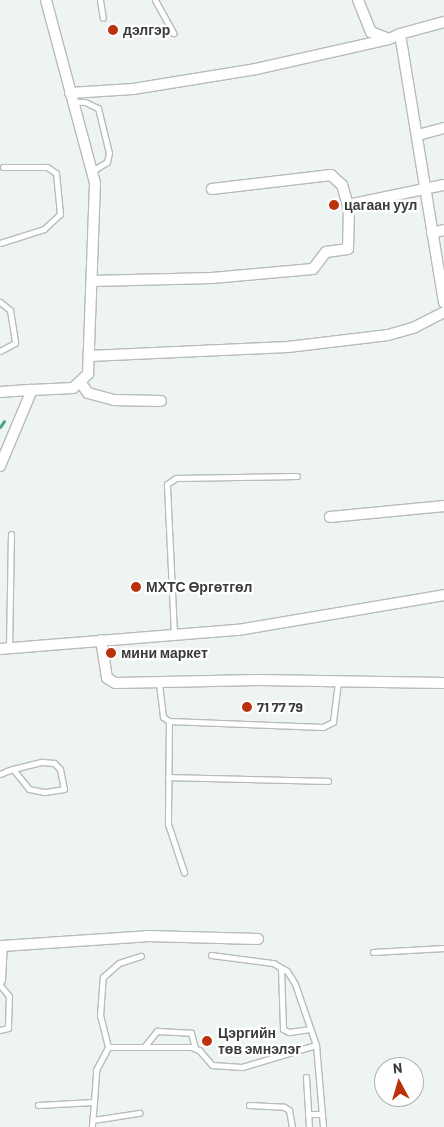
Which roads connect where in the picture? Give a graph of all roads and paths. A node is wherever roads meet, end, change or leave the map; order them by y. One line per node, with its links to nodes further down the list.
1 (46, 0): 10 (street)
2 (100, 0): 5 (lane)
3 (155, 0): 7 (lane)
4 (358, 0): 9 (street)
5 (103, 18)
6 (444, 22): 8 (street)
7 (173, 33)
8 (400, 34): 9 (street); 12 (street)
9 (389, 39): 10 (street)
10 (72, 98): 14 (street); 14 (lane)
11 (444, 128): 12 (street)
12 (418, 135): 17 (street)
13 (3, 167): 21 (lane)
14 (92, 171): 22 (street)
15 (444, 185): 17 (street)
16 (212, 189): 18 (street)
17 (426, 190): 18 (street); 20 (street)
18 (348, 206): 22 (street)
19 (444, 230): 20 (street)
20 (432, 233): 23 (street)
21 (0, 243)
22 (92, 281): 27 (street)
23 (444, 300)
24 (0, 302): 26 (lane)
25 (444, 312): 27 (street)
26 (0, 351)
27 (90, 356): 28 (street)
28 (81, 383): 29 (street); 31 (street)
29 (32, 390): 30 (street); 32 (street)
30 (0, 392)
31 (161, 401)
32 (0, 466)
33 (297, 476): 38 (lane)
34 (444, 506): 35 (street)
35 (330, 517)
36 (10, 534): 40 (lane)
37 (444, 595): 38 (street)
38 (174, 634): 39 (street)
39 (101, 640): 40 (street); 43 (street)
40 (5, 648)
41 (338, 682): 42 (street); 43 (street); 44 (lane)
42 (444, 683)
43 (159, 684): 44 (lane)
44 (169, 721): 47 (lane)
45 (13, 769): 45 (lane); 46 (lane)
46 (0, 774)
47 (168, 778): 48 (lane); 49 (lane)
48 (328, 781)
49 (184, 872)
50 (258, 939): 56 (street)
51 (444, 948): 52 (lane)
52 (373, 952)
53 (211, 955): 55 (lane)
54 (141, 956): 61 (lane)
55 (281, 968): 58 (lane); 58 (lane)
56 (0, 980)
57 (0, 985): 59 (lane)
58 (310, 1029): 60 (lane)
59 (0, 1030)
60 (316, 1045): 63 (lane); 70 (lane)
61 (108, 1047): 62 (lane); 65 (lane)
62 (144, 1047): 63 (lane); 63 (lane)
63 (195, 1048)
64 (306, 1076): 69 (lane)
65 (94, 1102): 66 (lane); 71 (lane)
66 (38, 1105)
67 (249, 1105): 73 (lane)
68 (139, 1113): 71 (lane)
69 (308, 1114): 70 (lane); 74 (lane)
70 (322, 1114): 75 (lane)
71 (92, 1120): 72 (lane)
72 (92, 1127)
73 (292, 1127)
74 (309, 1127)
75 (323, 1127)

